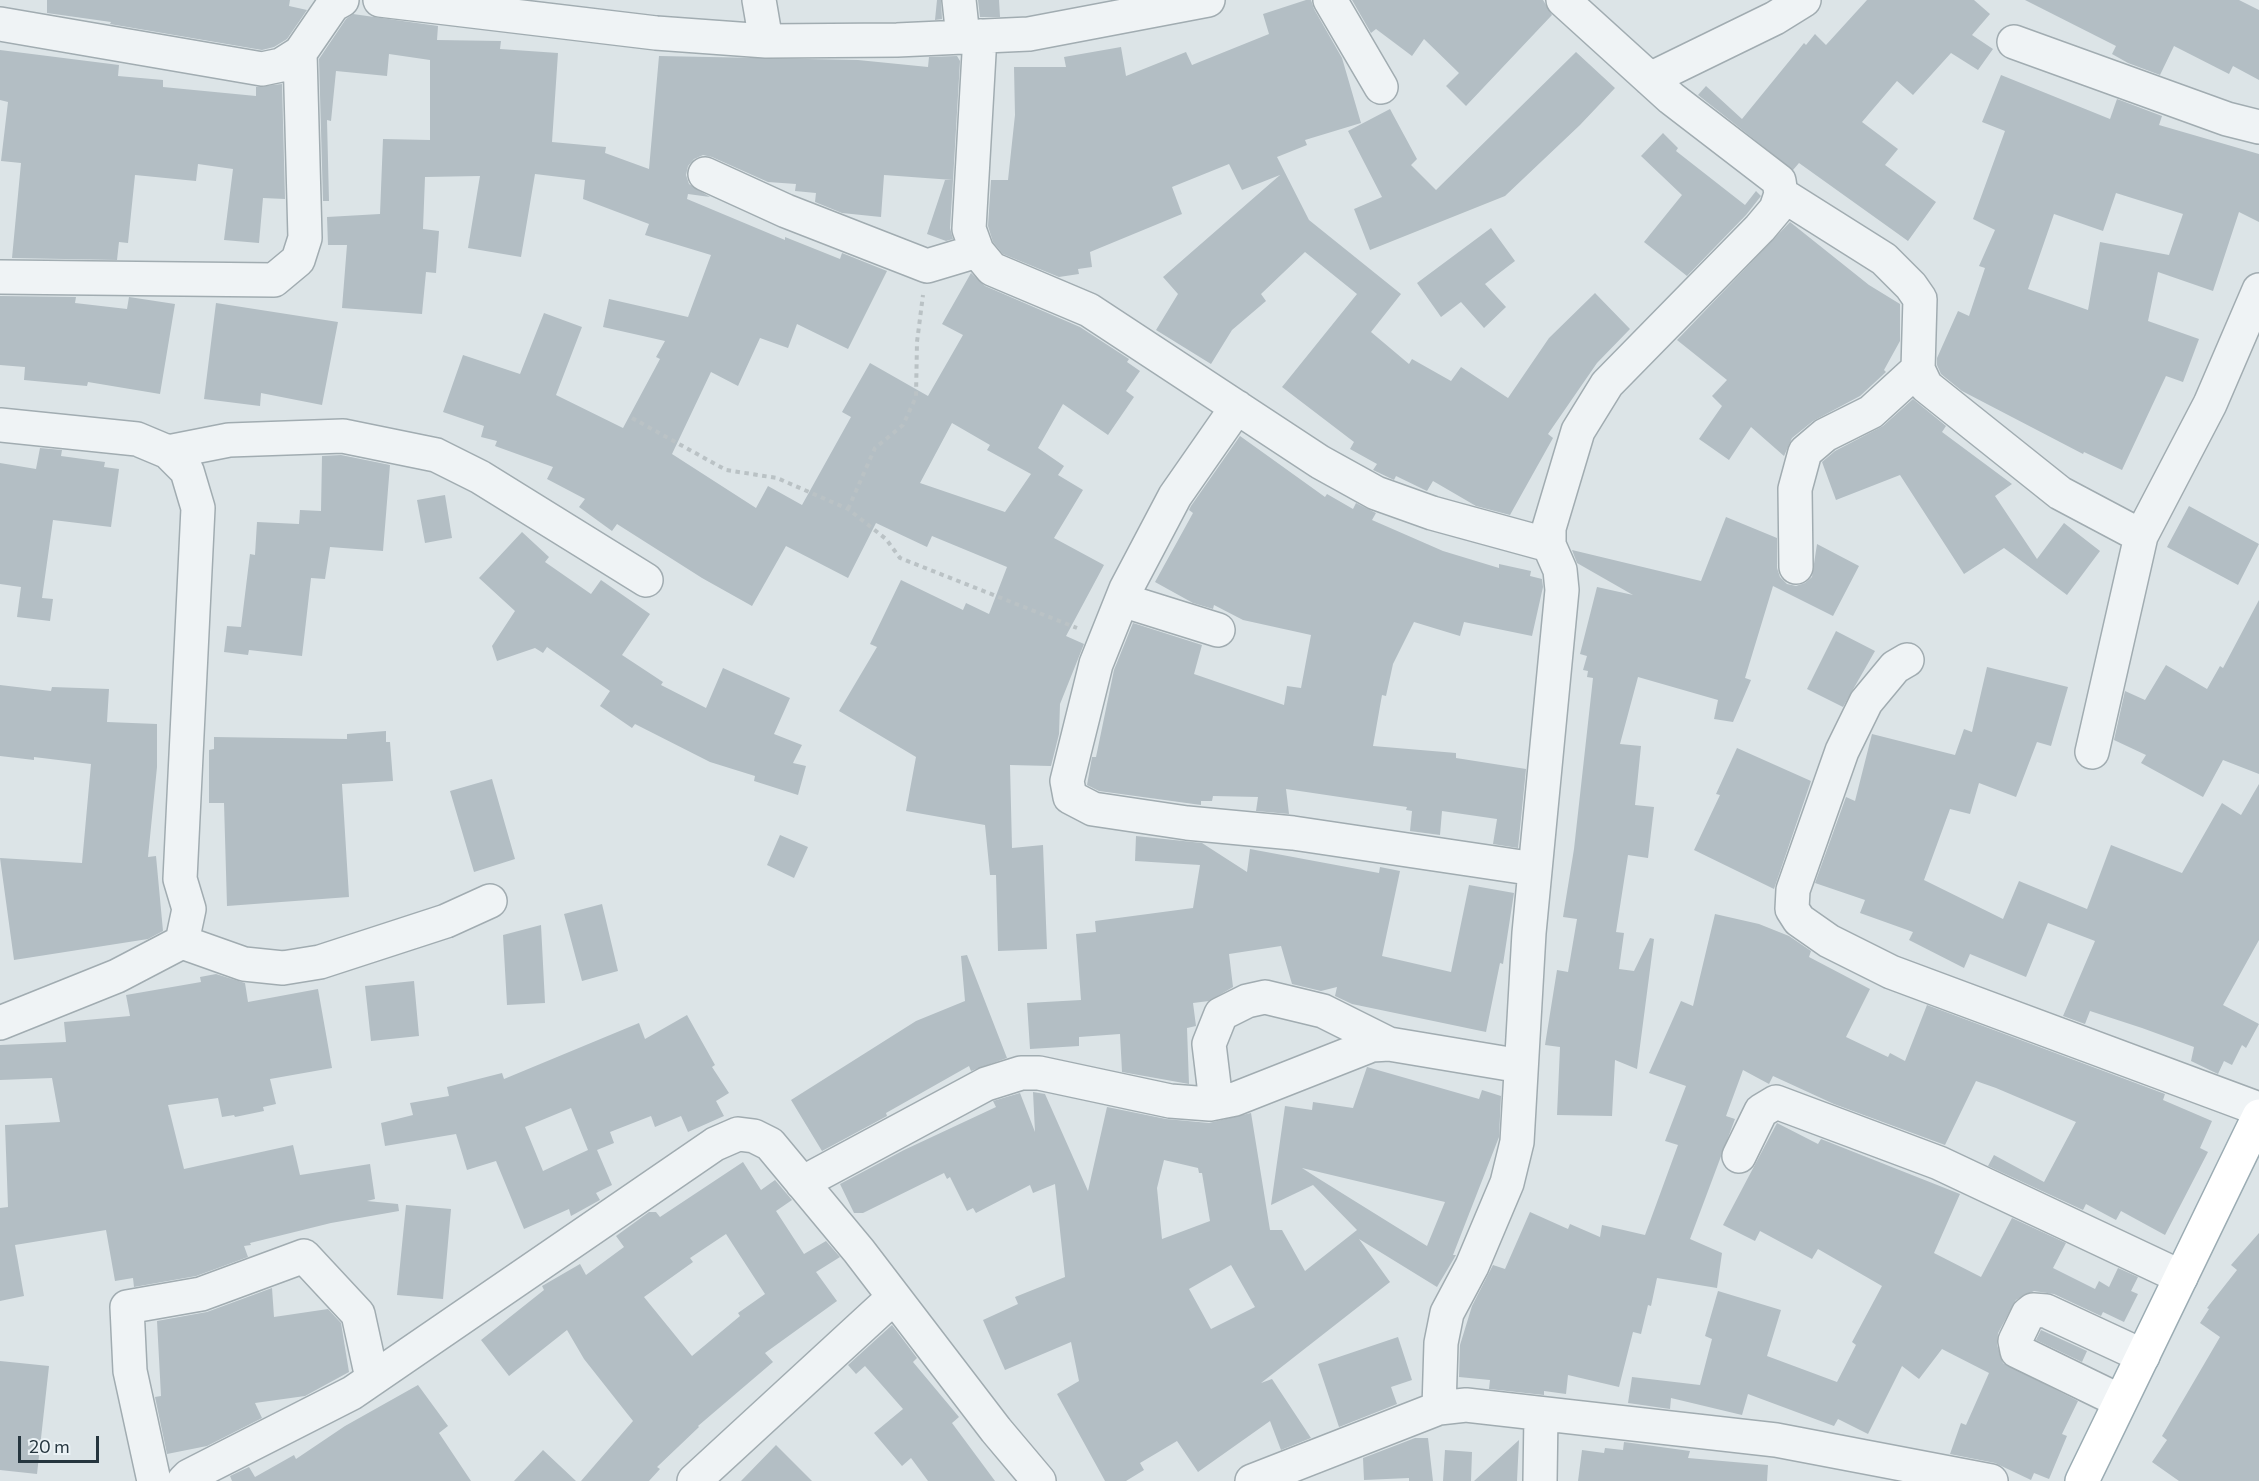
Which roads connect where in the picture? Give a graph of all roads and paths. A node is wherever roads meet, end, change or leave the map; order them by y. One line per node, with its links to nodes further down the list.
1 (380, 0): 11 (street)
2 (759, 0): 11 (street)
3 (959, 0): 10 (street)
4 (1330, 0): 15 (street)
5 (1563, 0): 14 (street)
6 (1804, 0): 14 (street)
7 (1189, 2): 10 (street)
8 (330, 5): 13 (street)
9 (0, 24): 13 (street)
10 (972, 36): 11 (street); 19 (street)
11 (766, 41)
12 (2014, 42): 16 (street)
13 (300, 53): 21 (street)
14 (1650, 79): 18 (street)
15 (1381, 87)
16 (2259, 127)
17 (705, 174): 20 (street)
18 (1780, 194): 23 (street); 30 (street)
19 (977, 251): 20 (street); 24 (street)
20 (927, 266): 28 (path)
21 (0, 277)
22 (2259, 290): 29 (street)
23 (1918, 369): 29 (street); 31 (street)
24 (1237, 407): 30 (street); 33 (street)
25 (632, 418): 28 (path)
26 (0, 425): 27 (street)
27 (168, 452): 32 (street); 40 (street)
28 (848, 509): 35 (path)
29 (2141, 536): 37 (street)
30 (1549, 544): 38 (street)
31 (1796, 567)
32 (646, 580)
33 (1122, 600): 34 (street); 35 (street)
34 (1218, 630)
35 (1106, 639): 38 (street)
36 (1907, 660): 45 (street)
37 (2092, 752)
38 (1534, 869): 43 (street)
39 (490, 901): 40 (street)
40 (182, 942): 41 (street)
41 (0, 1023)
42 (1389, 1044): 43 (street); 44 (street); 44 (street)
43 (1521, 1066): 56 (street)
44 (1216, 1102): 48 (street)
45 (2259, 1109)
46 (2259, 1116): 49 (main road)
47 (1739, 1156): 49 (street)
48 (802, 1183): 50 (street); 53 (street)
49 (2181, 1277): 52 (main road)
50 (894, 1297): 60 (street); 61 (street)
51 (2110, 1341): 52 (street); 54 (street); 54 (street)
52 (2143, 1356): 55 (main road)
53 (372, 1378): 58 (street); 59 (street)
54 (2088, 1386): 55 (street)
55 (2120, 1401): 65 (main road)
56 (1439, 1408): 57 (street); 62 (street)
57 (1541, 1414): 63 (street); 64 (street)
58 (154, 1481)
59 (184, 1481)
60 (694, 1481)
61 (1039, 1481)
62 (1252, 1481)
63 (1540, 1481)
64 (1990, 1481)
65 (2082, 1481)

